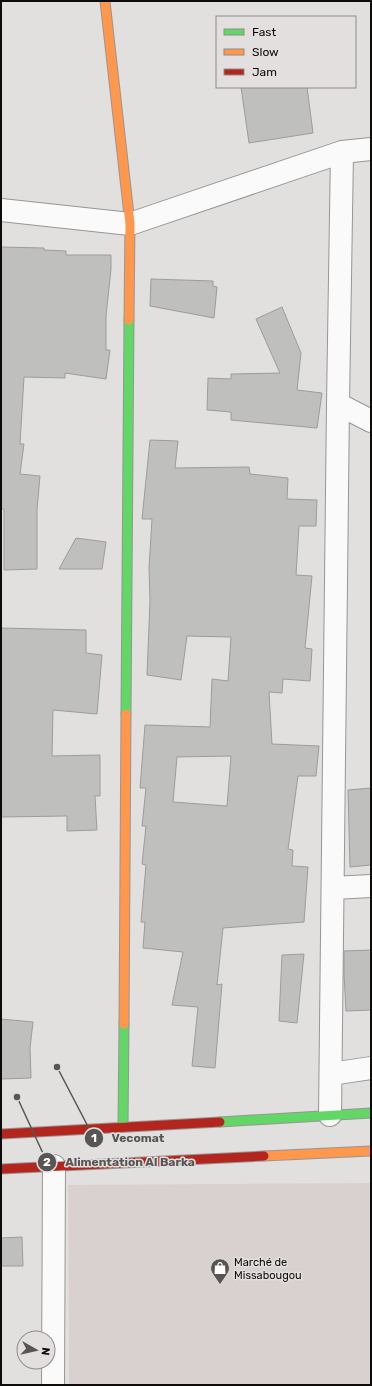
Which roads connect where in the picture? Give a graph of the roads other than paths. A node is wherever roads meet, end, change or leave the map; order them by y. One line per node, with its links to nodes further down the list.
1 (105, 1): 5 (street)
2 (371, 149): 3 (street)
3 (342, 152): 5 (street); 6 (street)
4 (1, 210): 5 (street)
5 (130, 224): 14 (street)
6 (338, 404): 7 (street); 9 (street)
7 (371, 420)
8 (371, 886): 9 (street)
9 (333, 888): 11 (street)
10 (371, 1068): 11 (street)
11 (331, 1074): 13 (street)
12 (371, 1113): 13 (street)
13 (330, 1115): 14 (street)
14 (123, 1127): 15 (street)
15 (1, 1134)
16 (371, 1151): 17 (street)
17 (54, 1166): 18 (street); 19 (street)
18 (1, 1169)
19 (53, 1385)

